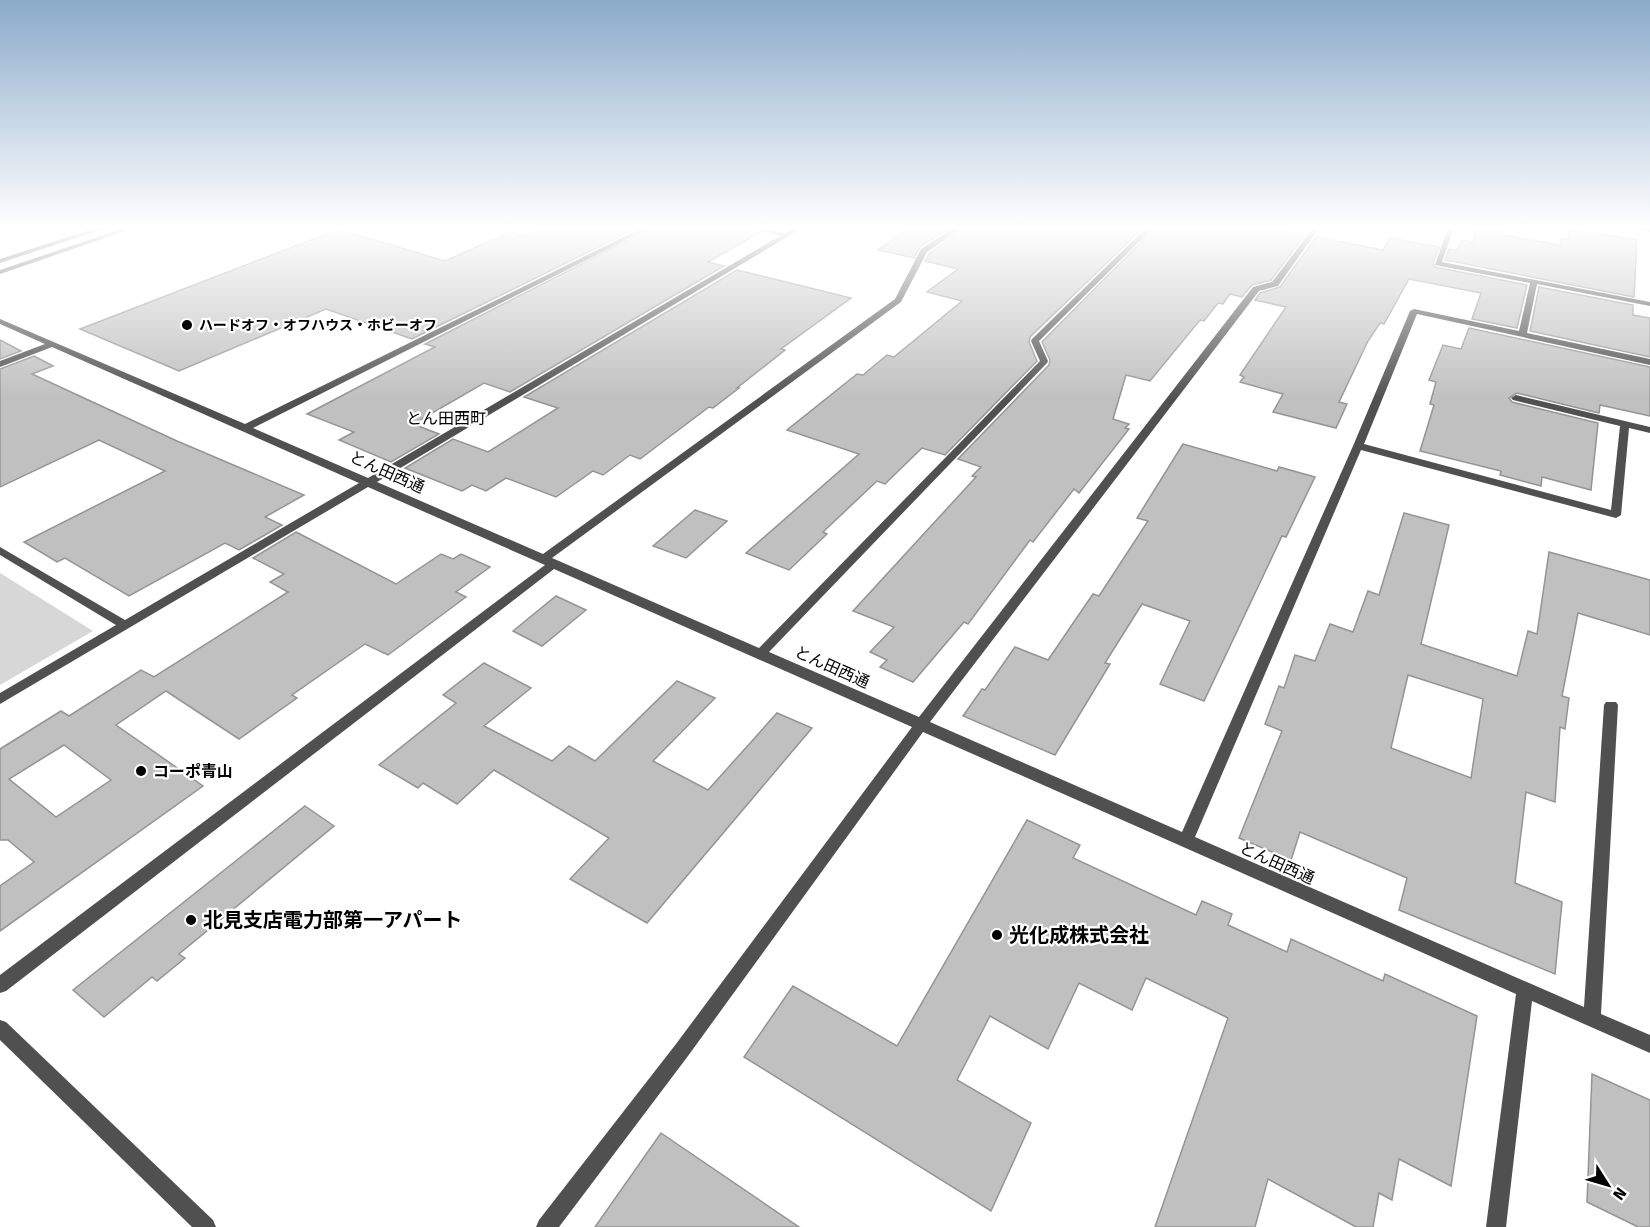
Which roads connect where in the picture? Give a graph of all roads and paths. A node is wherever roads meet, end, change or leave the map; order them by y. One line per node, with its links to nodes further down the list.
1 (535, 284): 16 (street)
2 (705, 284): 19 (street)
3 (906, 284): 21 (street)
4 (1093, 284): 23 (street)
5 (1274, 284): 26 (street)
6 (1533, 284): 10 (street)
7 (1550, 284): 8 (street)
8 (1650, 304)
9 (0, 321): 11 (street, とん田西通)
10 (1523, 334): 12 (street); 18 (street)
11 (53, 344): 13 (street); 16 (street, とん田西通)
12 (1650, 362)
13 (0, 364)
14 (1516, 398): 15 (street)
15 (1625, 424): 17 (street); 18 (street)
16 (245, 428): 19 (street, とん田西通)
17 (1650, 430)
18 (1358, 446): 27 (street)
19 (369, 482): 21 (street, とん田西通); 22 (street)
20 (0, 550): 22 (street)
21 (548, 561): 23 (street, とん田西通); 28 (street)
22 (124, 626): 24 (street)
23 (759, 654): 26 (street, とん田西通)
24 (0, 699)
25 (1611, 705): 30 (street)
26 (921, 724): 27 (street, とん田西通); 34 (street)
27 (1186, 841): 29 (street, とん田西通)
28 (0, 985)
29 (1525, 990): 30 (street, とん田西通); 35 (street)
30 (1592, 1019): 32 (street, とん田西通)
31 (0, 1028): 33 (street)
32 (1650, 1044)
33 (206, 1227)
34 (546, 1227)
35 (1496, 1227)

